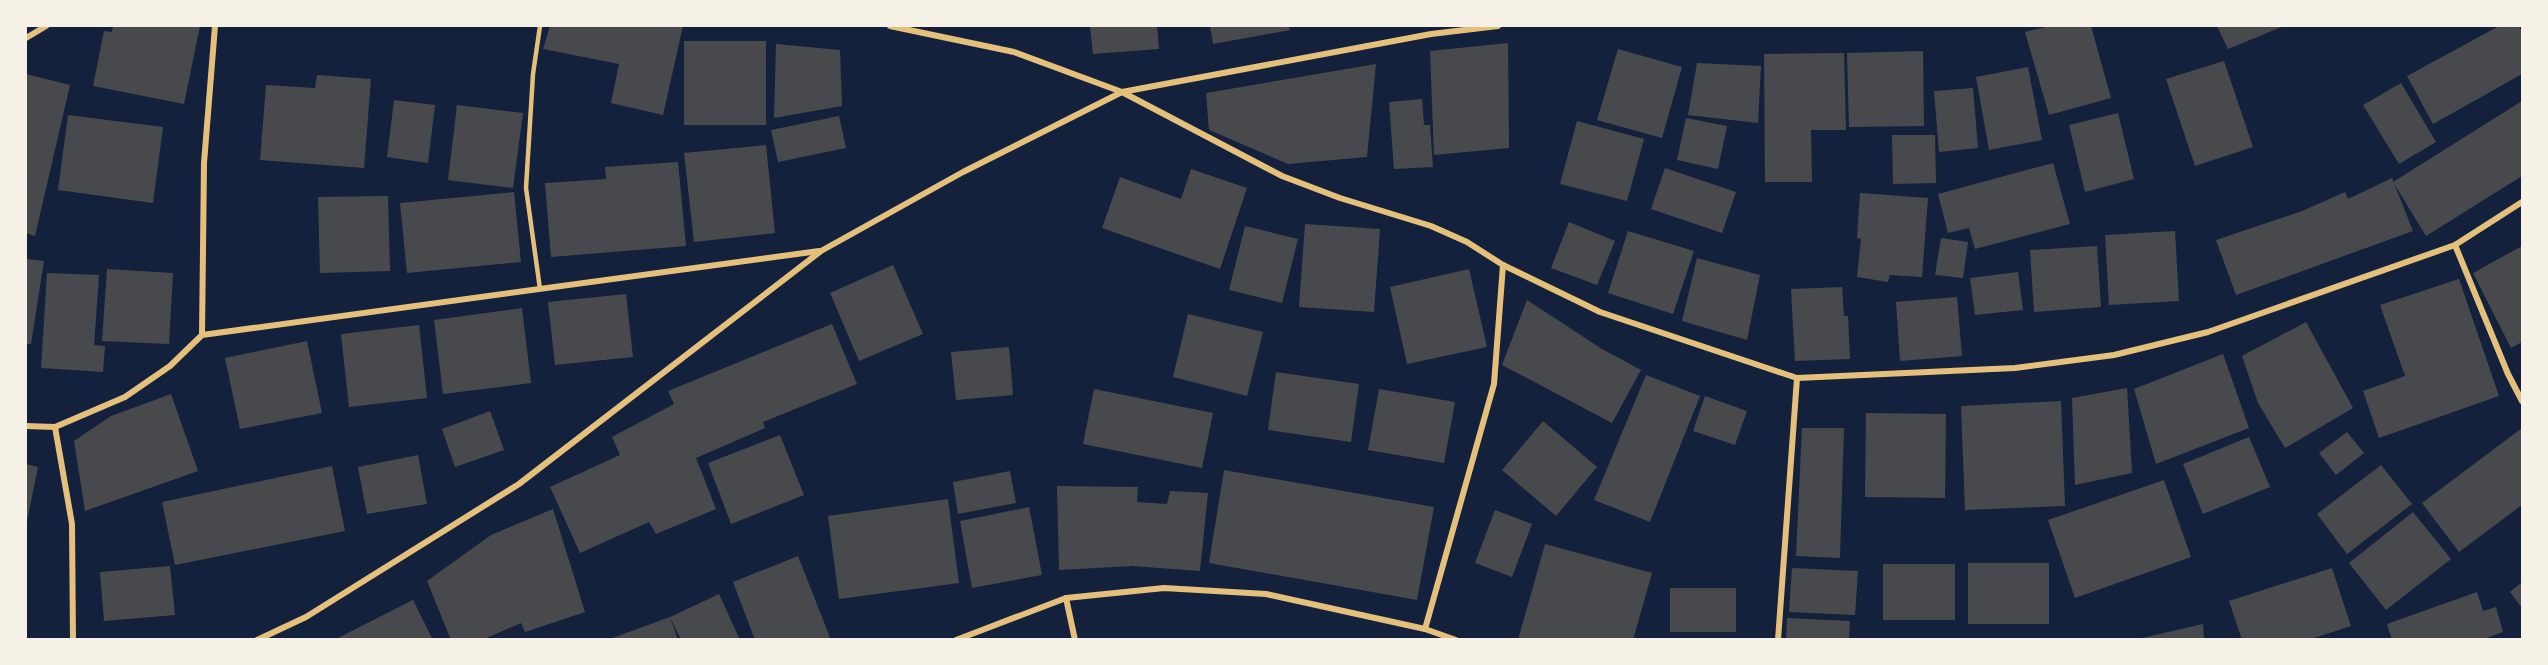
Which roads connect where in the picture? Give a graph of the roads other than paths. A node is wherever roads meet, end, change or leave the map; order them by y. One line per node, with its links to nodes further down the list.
1 (46, 26): 6 (street)
2 (215, 26): 13 (street)
3 (540, 26): 12 (lane)
4 (890, 26): 7 (street)
5 (1498, 26): 7 (street)
6 (26, 38)
7 (1122, 92): 10 (street); 11 (street)
8 (2523, 202): 9 (street)
9 (2455, 245): 14 (street); 15 (street)
10 (821, 250): 12 (street); 21 (street)
11 (1503, 266): 14 (street); 19 (street)
12 (540, 289): 13 (street)
13 (202, 335): 17 (street)
14 (1797, 378): 25 (street)
15 (2523, 401)
16 (26, 426): 17 (street)
17 (55, 427): 20 (street)
18 (1066, 598): 19 (street); 22 (street); 23 (street)
19 (1425, 629): 24 (street)
20 (73, 639)
21 (257, 639)
22 (956, 639)
23 (1075, 639)
24 (1456, 639)
25 (1778, 639)

